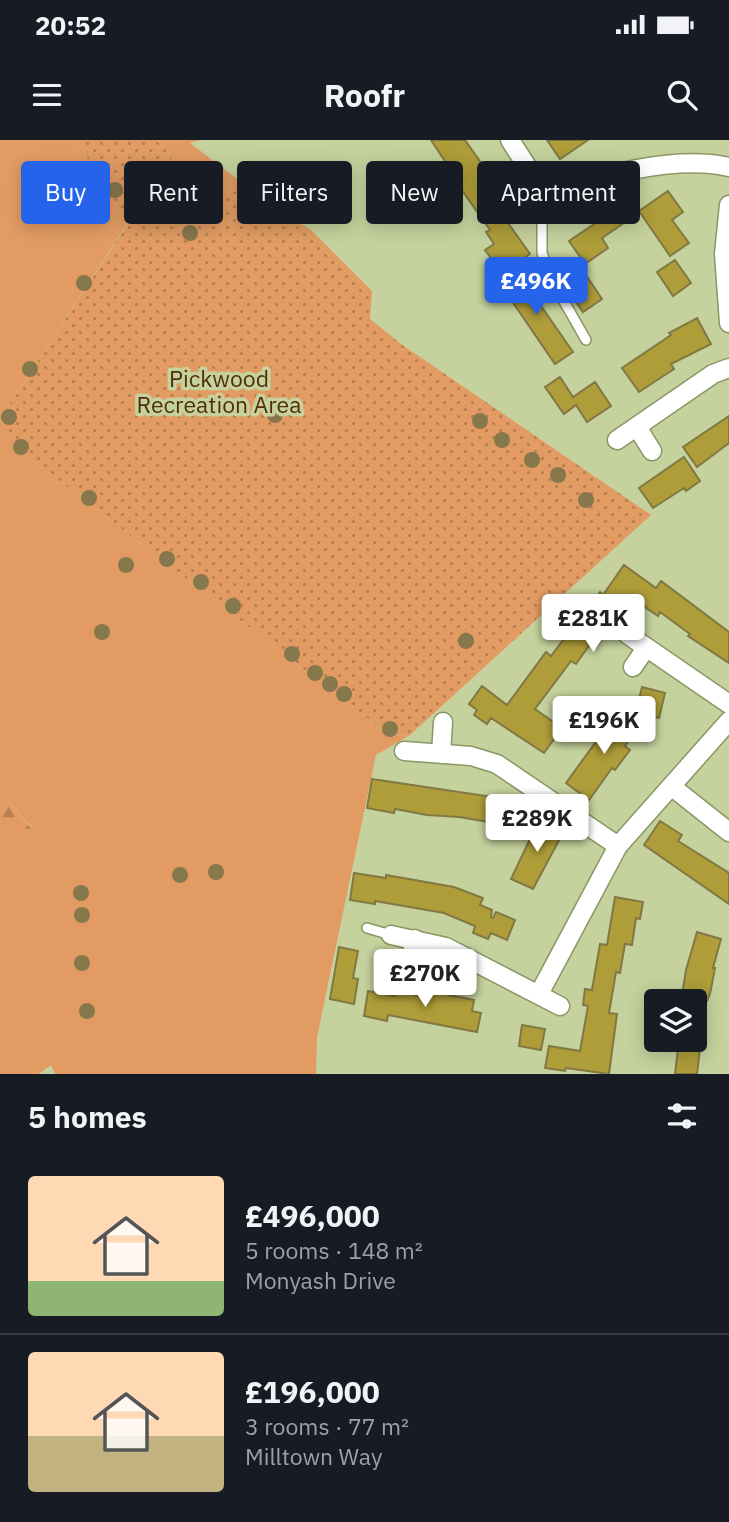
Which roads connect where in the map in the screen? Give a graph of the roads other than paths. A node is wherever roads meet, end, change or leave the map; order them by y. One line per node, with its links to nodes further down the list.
1 (510, 140): 2 (street)
2 (523, 161)
3 (729, 167): 4 (street)
4 (640, 170)
5 (729, 205): 7 (street)
6 (542, 224): 8 (lane)
7 (729, 324)
8 (586, 340)
9 (729, 368): 10 (street)
10 (637, 427): 11 (street); 12 (street)
11 (617, 440)
12 (652, 451)
13 (626, 635): 14 (street)
14 (646, 648): 15 (street); 16 (street)
15 (633, 667)
16 (729, 704)
17 (729, 721): 21 (street)
18 (443, 722): 20 (street)
19 (404, 751): 20 (street)
20 (441, 754): 23 (street)
21 (671, 786): 22 (street); 23 (street)
22 (729, 832)
23 (618, 846): 28 (street)
24 (367, 928): 25 (lane)
25 (391, 935): 26 (street)
26 (415, 939): 27 (street); 28 (street)
27 (409, 967)
28 (539, 994): 29 (street)
29 (560, 1006)

